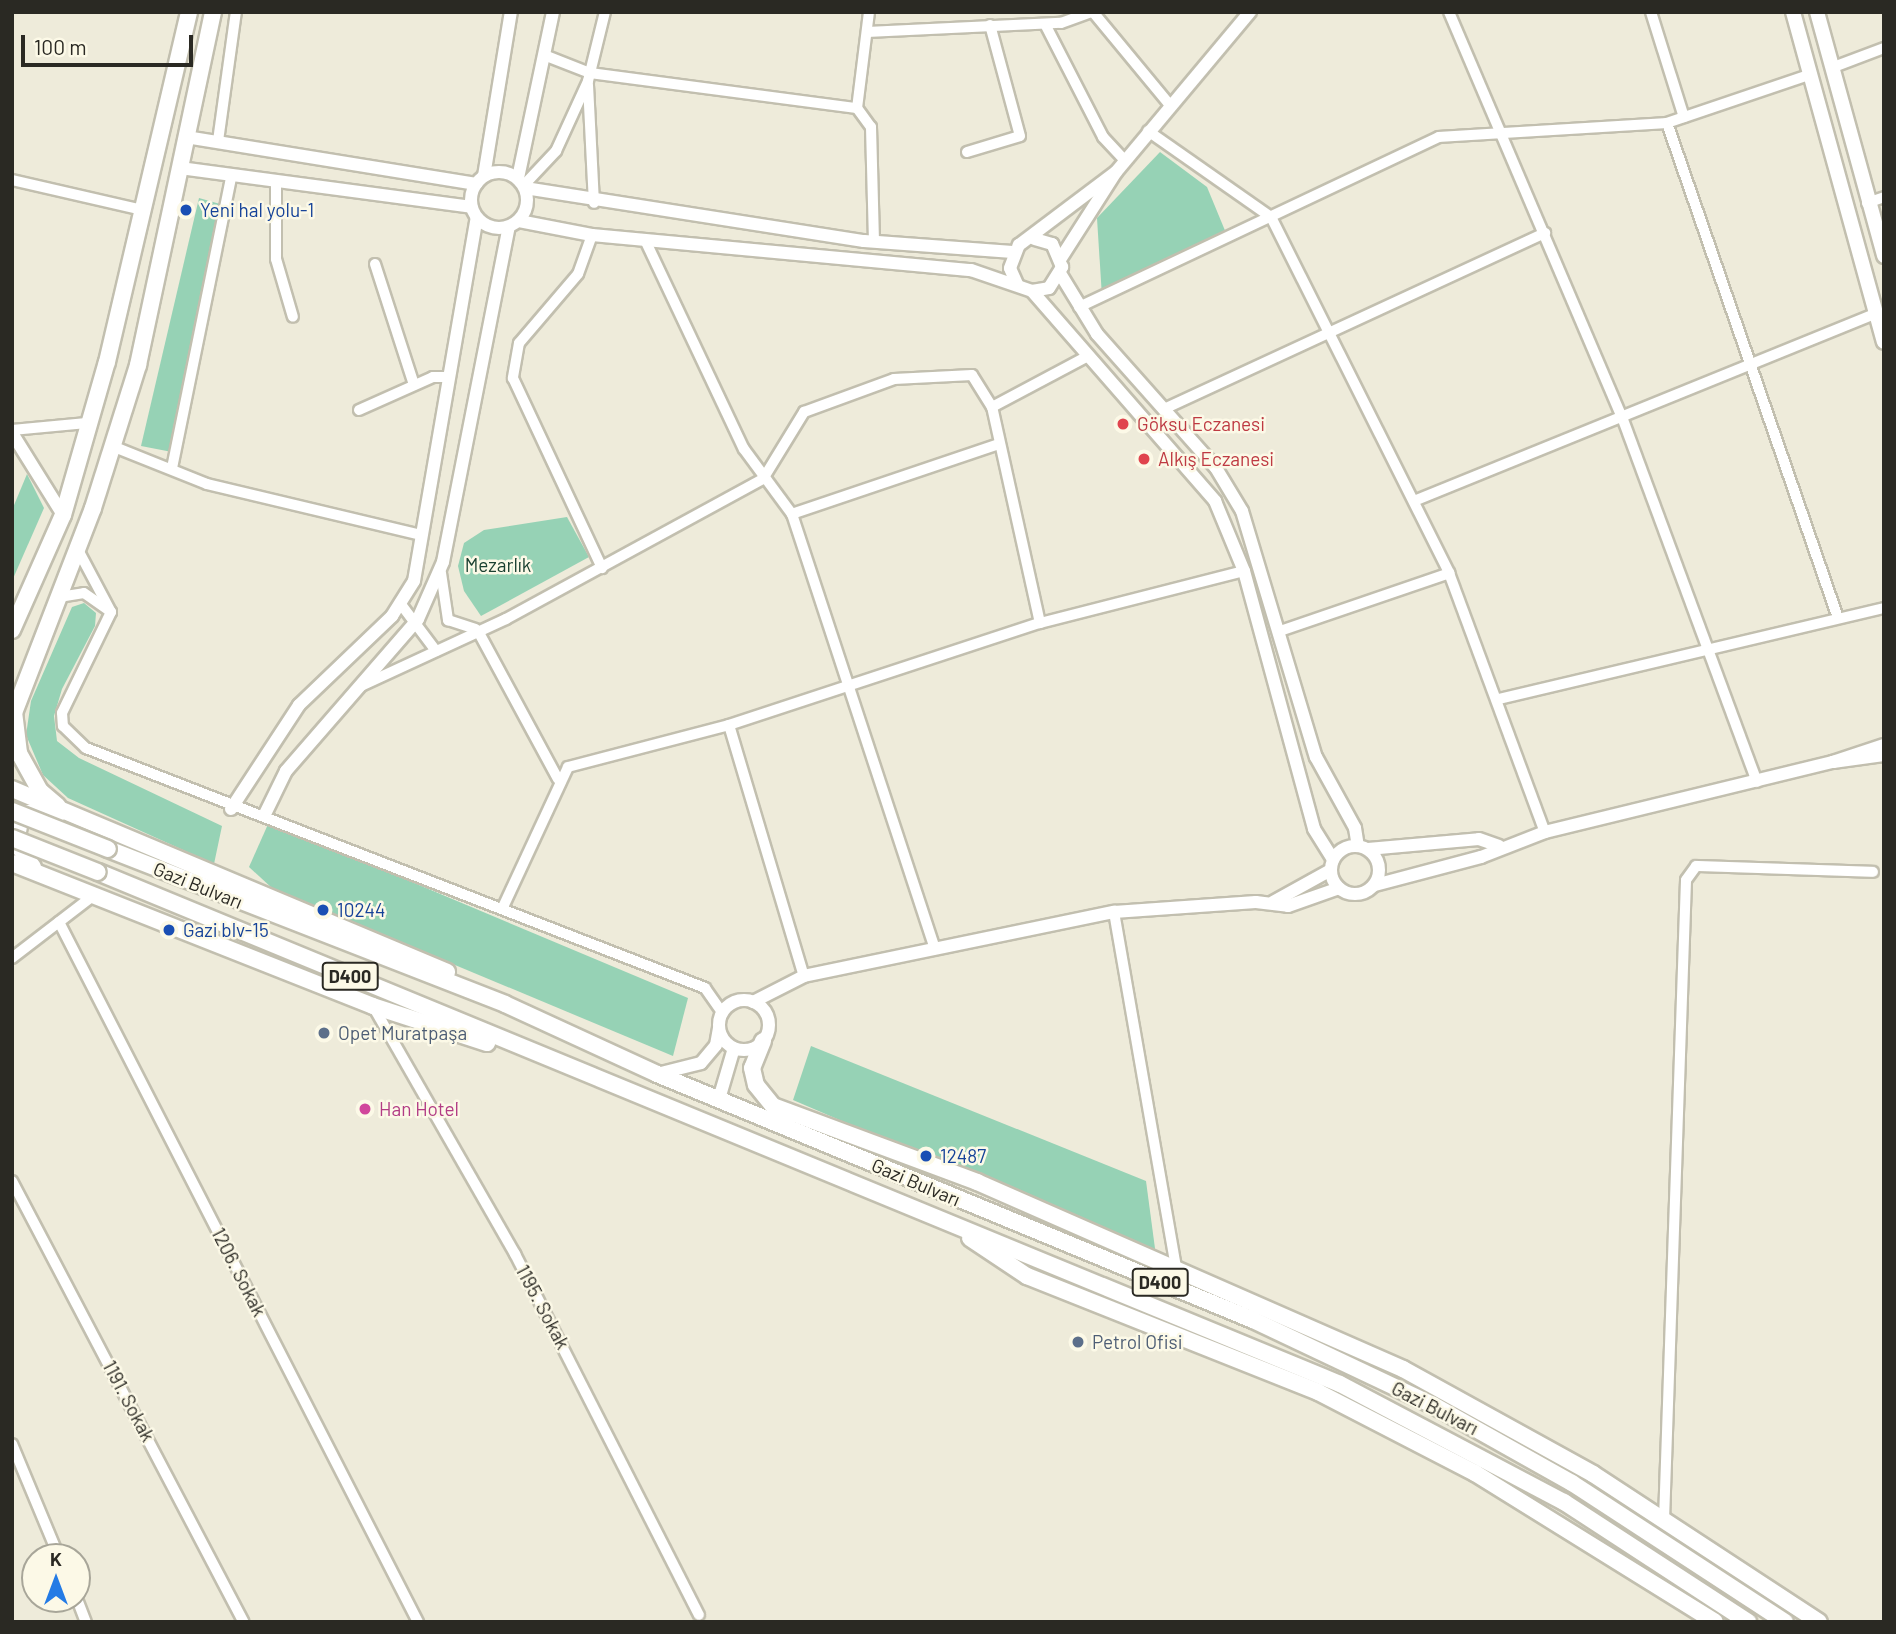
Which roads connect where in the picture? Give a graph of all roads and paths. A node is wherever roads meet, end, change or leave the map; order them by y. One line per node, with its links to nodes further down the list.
1 (189, 12): 42 (main road)
2 (213, 12): 28 (main road)
3 (236, 12): 29 (street)
4 (511, 12): 36 (street)
5 (553, 12): 18 (street)
6 (605, 12): 21 (street)
7 (869, 12): 16 (street)
8 (1093, 12): 14 (street); 22 (street)
9 (1250, 12): 22 (street)
10 (1651, 12): 24 (street)
11 (1793, 12): 20 (main road)
12 (1817, 12): 19 (main road)
13 (1450, 13): 27 (street)
14 (1045, 24): 15 (street); 31 (street)
15 (990, 25): 16 (street); 30 (street)
16 (867, 32): 23 (street)
17 (1884, 48): 19 (street)
18 (544, 55): 21 (street); 38 (street)
19 (1831, 68): 41 (main road)
20 (1809, 75): 24 (street); 59 (main road)
21 (589, 77): 23 (street); 38 (street); 40 (street)
22 (1169, 104): 26 (street)
23 (857, 108): 50 (street)
24 (1684, 117): 25 (street)
25 (1667, 123): 27 (street); 64 (street)
26 (1147, 131): 31 (street); 44 (street)
27 (1503, 132): 44 (street); 46 (street)
28 (186, 137): 29 (street); 32 (main road)
29 (218, 141): 36 (street)
30 (967, 152)
31 (1125, 161): 33 (street)
32 (180, 168): 34 (street); 74 (main road)
33 (1116, 172): 48 (street); 53 (street)
34 (231, 178): 37 (street); 75 (street)
35 (12, 180): 42 (street)
36 (480, 180): 38 (street); 43 (street)
37 (276, 184): 43 (street); 60 (street)
38 (522, 184): 40 (street); 45 (street)
39 (1884, 198): 41 (street)
40 (594, 203): 50 (street)
41 (1867, 203): 52 (main road)
42 (143, 210): 71 (main road)
43 (474, 212): 45 (street); 65 (street)
44 (1271, 217): 58 (street); 61 (street)
45 (514, 224): 47 (street); 82 (street)
46 (1545, 233): 61 (street); 70 (street)
47 (592, 235): 49 (street); 83 (street)
48 (1035, 239): 51 (street); 53 (street)
49 (645, 240): 56 (street); 76 (street)
50 (874, 242): 51 (street)
51 (1013, 251): 56 (street)
52 (1884, 256)
53 (1062, 258): 55 (street)
54 (375, 264): 66 (street)
55 (1060, 275): 57 (street); 58 (street)
56 (1017, 284): 57 (street)
57 (1032, 292): 63 (street)
58 (1079, 307): 68 (street)
59 (1875, 314): 62 (main road); 64 (street)
60 (293, 317)
61 (1328, 328): 68 (street); 77 (street)
62 (1884, 342)
63 (1088, 356): 67 (street); 84 (street)
64 (1752, 364): 70 (street); 90 (street)
65 (448, 376): 66 (street); 80 (street)
66 (414, 385): 69 (street)
67 (992, 407): 73 (street); 76 (street)
68 (1164, 409): 96 (street)
69 (359, 410)
70 (1622, 417): 77 (street); 97 (street)
71 (87, 423): 72 (street); 79 (main road)
72 (12, 432): 79 (street)
73 (996, 444): 78 (street); 92 (street)
74 (112, 446): 75 (street); 81 (main road)
75 (172, 468): 80 (street)
76 (763, 479): 78 (street); 83 (street)
77 (1414, 501): 85 (street)
78 (792, 514): 99 (street)
79 (64, 515): 94 (main road)
80 (421, 534): 87 (street)
81 (77, 548): 86 (main road); 89 (street)
82 (443, 562): 91 (street); 93 (street)
83 (602, 568): 93 (street)
84 (1244, 571): 92 (street); 119 (street)
85 (1449, 573): 96 (street); 101 (street)
86 (58, 598): 89 (street); 102 (main road)
87 (400, 603): 91 (street); 110 (street)
88 (1884, 608): 90 (street)
89 (111, 612): 110 (street)
90 (1839, 618): 97 (street)
91 (418, 619): 98 (street); 100 (street)
92 (1040, 623): 99 (street)
93 (492, 625): 95 (street)
94 (12, 630)
95 (478, 631): 98 (street); 107 (street)
96 (1280, 631): 117 (street)
97 (1709, 647): 101 (street); 108 (street)
98 (436, 650): 100 (street)
99 (853, 685): 103 (street); 129 (street)
100 (348, 692): 113 (street)
101 (1499, 699): 114 (street)
102 (13, 715): 112 (main road)
103 (729, 725): 107 (street); 131 (street)
104 (1884, 745): 106 (street)
105 (1884, 755): 106 (street)
106 (1833, 762): 108 (street)
107 (558, 779): 126 (street)
108 (1756, 782): 114 (street)
109 (12, 789): 112 (main road)
110 (231, 809): 113 (street)
111 (12, 811): 134 (main road, Gazi Bulvarı / D400, bridge)
112 (70, 813): 121 (main road); 134 (main road)
113 (265, 814): 126 (street)
114 (1545, 832): 116 (street)
115 (12, 838): 141 (main road, Gazi Bulvarı / D400, bridge)
116 (1499, 846): 117 (street); 122 (street)
117 (1363, 848): 119 (street); 122 (street)
118 (14, 864): 121 (main road)
119 (1332, 865): 123 (street); 125 (street)
120 (1873, 872): 147 (street)
121 (42, 875): 124 (main road)
122 (1375, 885): 123 (street)
123 (1339, 888): 125 (street)
124 (94, 895): 128 (street); 135 (main road)
125 (1273, 902): 127 (street)
126 (503, 907): 136 (street)
127 (1114, 912): 129 (street); 145 (street)
128 (59, 922): 130 (street); 151 (street, 1206. Sokak)
129 (936, 949): 131 (street)
130 (12, 958)
131 (804, 976): 132 (street)
132 (782, 991): 133 (street); 138 (street)
133 (753, 1002): 136 (street); 138 (street)
134 (505, 1004): 140 (main road, Gazi Bulvarı / D400)
135 (373, 1006): 141 (main road); 149 (street, 1195. Sokak)
136 (722, 1012): 137 (street)
137 (719, 1028): 139 (street); 140 (street)
138 (766, 1034): 139 (street); 145 (main road)
139 (734, 1048): 142 (street)
140 (657, 1074): 142 (main road, Gazi Bulvarı / D400)
141 (602, 1081): 144 (main road, Gazi Bulvarı / D400)
142 (719, 1099): 154 (main road, Gazi Bulvarı / D400)
143 (12, 1181): 150 (street, 1191. Sokak)
144 (938, 1218): 152 (main road); 153 (main road, Gazi Bulvarı / D400)
145 (1176, 1267): 147 (main road)
146 (12, 1444): 148 (street)
147 (1664, 1520): 155 (main road)
148 (53, 1543)
149 (699, 1615)
150 (244, 1622)
151 (418, 1622)
152 (1715, 1622)
153 (1748, 1622)
154 (1785, 1622)
155 (1819, 1622)

